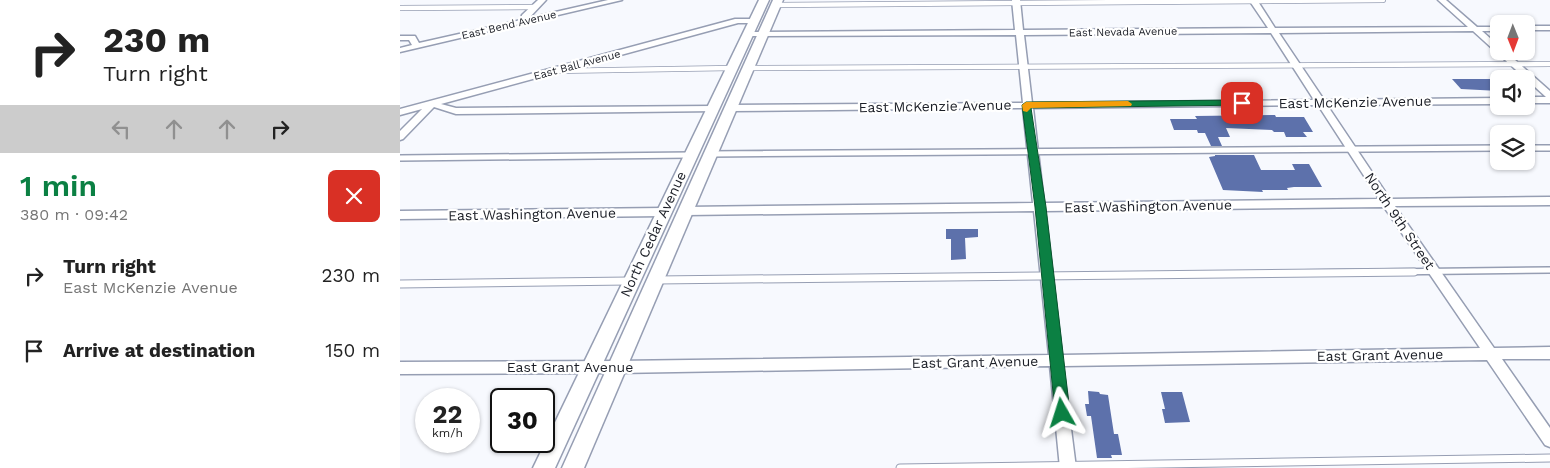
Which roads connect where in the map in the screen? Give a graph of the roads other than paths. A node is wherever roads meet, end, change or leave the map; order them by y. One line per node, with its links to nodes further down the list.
1 (542, 0): 9 (street)
2 (618, 0): 11 (street, East Bend Avenue)
3 (764, 0): 16 (main road, North Cedar Avenue)
4 (1383, 0): 6 (lane)
5 (1442, 0): 15 (street)
6 (1253, 1): 8 (lane); 17 (street, North 9th Street)
7 (777, 2): 8 (lane); 16 (main road, North Cedar Avenue)
8 (1016, 2): 18 (street)
9 (535, 7): 10 (lane); 11 (street)
10 (400, 8)
11 (524, 22): 21 (street, East Bend Avenue)
12 (1490, 28): 15 (street, East Nevada Avenue)
13 (1535, 28): 14 (street)
14 (1550, 28)
15 (1474, 29): 17 (street, East Nevada Avenue); 20 (street)
16 (755, 30): 18 (street, East Nevada Avenue); 27 (main road, North Cedar Avenue); 28 (main road, North Cedar Avenue); 30 (street, East Ball Avenue)
17 (1274, 31): 18 (street, East Nevada Avenue); 26 (street, North 9th Street)
18 (1019, 33): 29 (street)
19 (400, 38): 21 (street)
20 (1490, 43)
21 (417, 46): 22 (street, East Bend Avenue)
22 (400, 50)
23 (1509, 60): 24 (street)
24 (1514, 64): 25 (lane); 26 (lane); 31 (street)
25 (1550, 64)
26 (1296, 66): 29 (lane); 35 (street, North 9th Street)
27 (732, 68): 30 (lane); 38 (main road); 39 (main road, North Cedar Avenue)
28 (748, 68): 29 (lane); 38 (main road, North Cedar Avenue)
29 (1022, 68): 37 (street)
30 (556, 71): 36 (street, East Ball Avenue)
31 (1550, 96)
32 (1535, 100): 33 (street)
33 (1550, 100)
34 (1490, 101): 35 (street, East McKenzie Avenue)
35 (1321, 102): 37 (street, East McKenzie Avenue); 45 (street, North 9th Street)
36 (432, 104): 39 (street); 40 (street, East Ball Avenue); 41 (street)
37 (1026, 105): 38 (street, East McKenzie Avenue); 46 (street)
38 (731, 108): 47 (main road, North Cedar Avenue)
39 (712, 109): 47 (main road); 48 (main road, North Cedar Avenue)
40 (400, 112)
41 (400, 137)
42 (1490, 148): 45 (lane)
43 (1535, 148): 44 (lane)
44 (1550, 148)
45 (1352, 150): 46 (lane); 51 (street, North 9th Street)
46 (1033, 153): 47 (lane); 52 (street)
47 (711, 154): 53 (main road, North Cedar Avenue)
48 (691, 155): 49 (lane); 54 (main road, North Cedar Avenue)
49 (400, 158)
50 (1550, 201): 51 (street, East Washington Avenue)
51 (1387, 203): 52 (street, East Washington Avenue); 57 (street, North 9th Street)
52 (1040, 207): 53 (street, East Washington Avenue); 58 (street)
53 (686, 211): 59 (main road, North Cedar Avenue)
54 (664, 212): 55 (street, East Washington Avenue); 60 (main road, North Cedar Avenue)
55 (400, 215)
56 (1550, 270): 57 (lane)
57 (1434, 271): 58 (lane); 63 (street, North 9th Street)
58 (1048, 276): 59 (lane); 64 (street)
59 (656, 280): 66 (main road, North Cedar Avenue)
60 (631, 281): 61 (lane); 65 (main road, North Cedar Avenue)
61 (400, 284)
62 (1550, 353): 63 (street, East Grant Avenue)
63 (1490, 354): 64 (street, East Grant Avenue); 68 (street, North 9th Street)
64 (1057, 360): 66 (street, East Grant Avenue); 70 (street)
65 (591, 366): 66 (street, East Grant Avenue); 67 (street, East Grant Avenue); 71 (main road, North Cedar Avenue)
66 (617, 367): 72 (main road, North Cedar Avenue)
67 (400, 368)
68 (1550, 440)
69 (1550, 458): 70 (lane)
70 (1068, 467): 73 (lane)
71 (544, 468)
72 (574, 468)
73 (900, 468)

